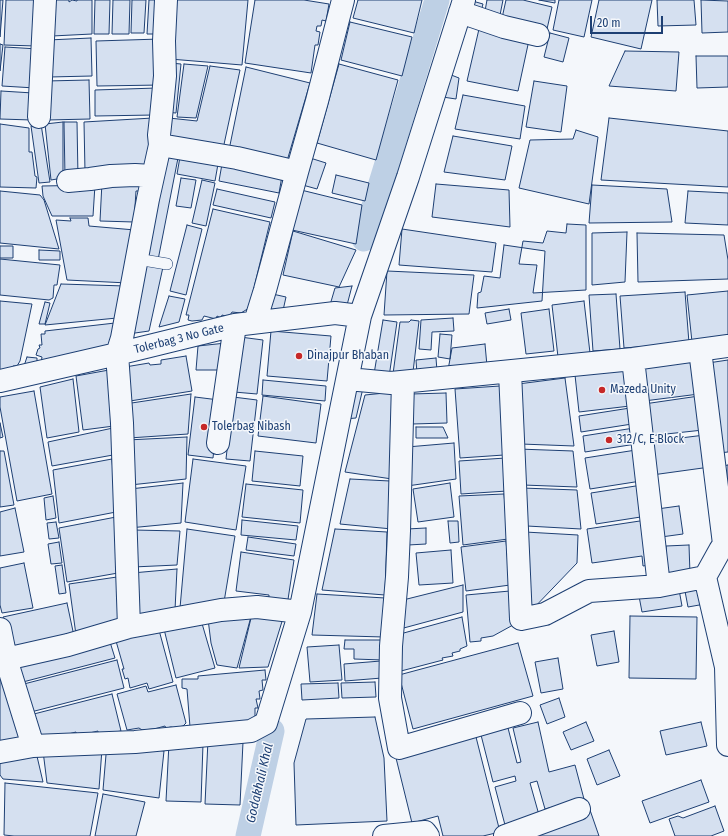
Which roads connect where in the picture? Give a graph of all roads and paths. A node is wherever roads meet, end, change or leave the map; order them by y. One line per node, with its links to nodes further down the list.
1 (45, 0): 6 (street)
2 (166, 0): 7 (street)
3 (342, 0): 8 (street)
4 (462, 6): 5 (street); 13 (street)
5 (538, 35)
6 (39, 117)
7 (160, 145): 8 (street); 9 (street)
8 (296, 172): 14 (street)
9 (152, 176): 10 (street); 11 (street)
10 (68, 181)
11 (137, 259): 12 (lane); 17 (street)
12 (167, 264)
13 (360, 316): 14 (street, Tolerbag 3 No Gate); 20 (street)
14 (245, 324): 17 (street, Tolerbag 3 No Gate); 23 (street)
15 (728, 346): 16 (street)
16 (700, 350): 18 (street); 24 (street)
17 (117, 354): 21 (street, Tolerbag 3 No Gate); 28 (street)
18 (633, 359): 19 (street); 26 (street)
19 (510, 372): 22 (street); 26 (street)
20 (348, 379): 22 (street); 27 (street)
21 (0, 381)
22 (403, 382): 32 (street)
23 (218, 442)
24 (726, 544): 25 (street)
25 (705, 578): 26 (street); 31 (street)
26 (659, 586)
27 (300, 612): 28 (street); 34 (street)
28 (129, 627): 30 (street)
29 (0, 629): 30 (street)
30 (6, 659): 34 (street)
31 (727, 667): 33 (street)
32 (520, 713)
33 (728, 745)
34 (33, 746): 35 (street)
35 (0, 752)
36 (579, 809): 39 (street)
37 (384, 836): 38 (street)
38 (428, 836)
39 (505, 836)

